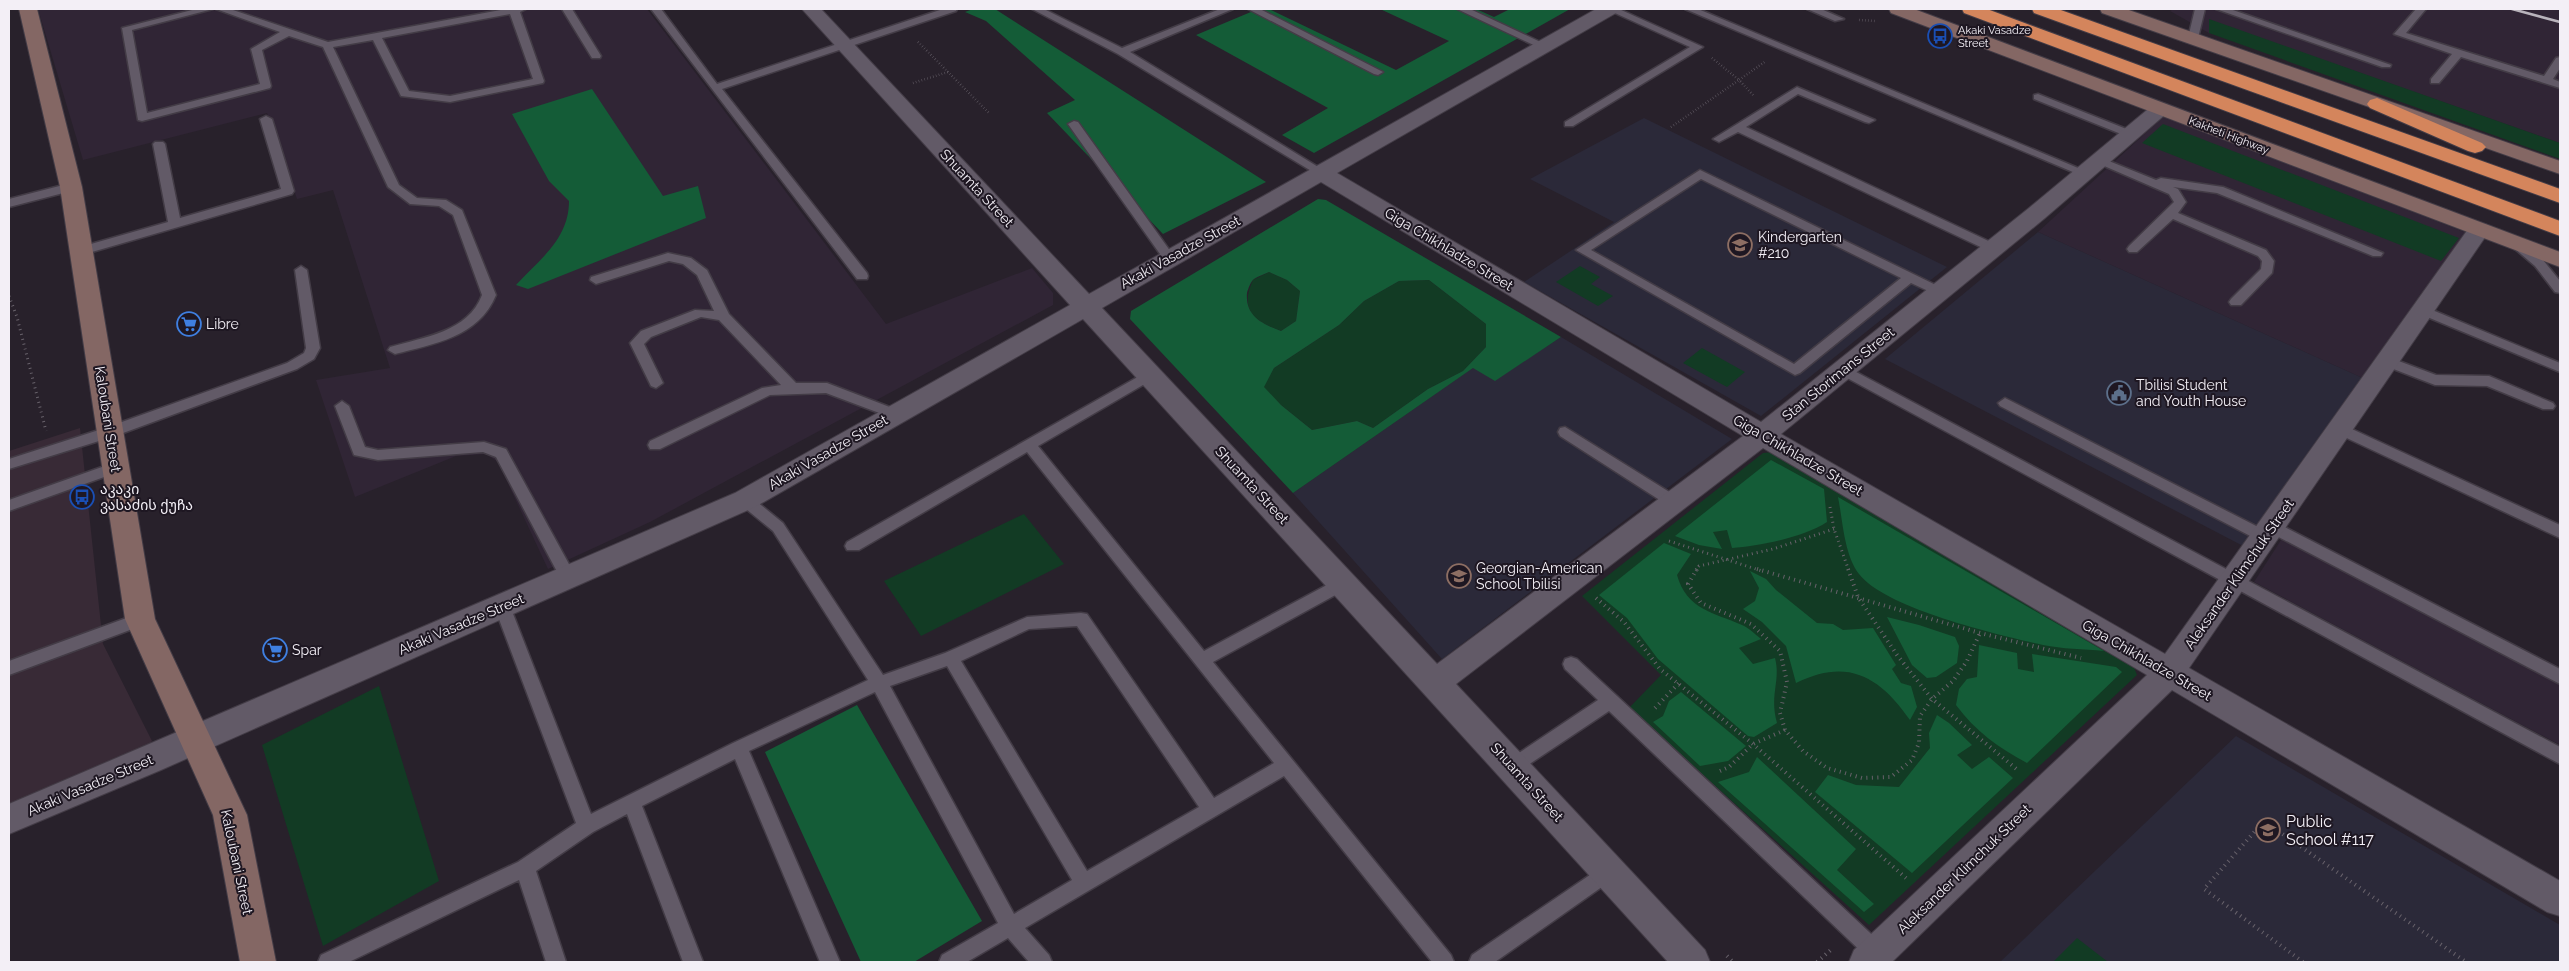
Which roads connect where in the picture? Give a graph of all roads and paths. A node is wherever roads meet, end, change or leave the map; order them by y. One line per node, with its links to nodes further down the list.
1 (28, 9): 68 (street, Kaloubani Street)
2 (208, 9): 27 (lane)
3 (221, 9): 27 (lane)
4 (518, 9): 23 (lane); 28 (lane)
5 (567, 9): 37 (lane)
6 (656, 9): 46 (lane)
7 (811, 9): 31 (street, Shuamta Street)
8 (952, 9): 26 (lane)
9 (1037, 9): 35 (lane, Giga Chikhladze Street)
10 (1228, 9): 35 (lane)
11 (1253, 9): 41 (lane)
12 (1462, 9): 32 (lane)
13 (1610, 9): 32 (street, Akaki Vasadze Street); 33 (lane)
14 (1690, 9): 34 (lane)
15 (1812, 9): 24 (lane)
16 (1898, 9): 50 (street, Kakheti Highway)
17 (1970, 9): 60 (highway, Kakheti Highway)
18 (2041, 9): 69 (highway)
19 (2108, 9): 29 (street)
20 (2200, 9): 29 (lane)
21 (2221, 9): 39 (lane)
22 (2421, 9): 36 (lane)
23 (479, 12): 28 (lane)
24 (1839, 19): 25 (path)
25 (1879, 21)
26 (902, 25): 31 (lane); 40 (path)
27 (286, 33): 30 (lane)
28 (376, 36): 30 (lane)
29 (2194, 38): 49 (street)
30 (327, 45): 94 (lane)
31 (843, 45): 46 (lane); 47 (street, Shuamta Street)
32 (1544, 46): 65 (street, Akaki Vasadze Street)
33 (1698, 47): 42 (path); 56 (lane)
34 (1785, 48): 42 (path); 63 (lane)
35 (1122, 52): 65 (lane, Giga Chikhladze Street)
36 (2459, 53): 43 (lane); 44 (lane)
37 (596, 56)
38 (2560, 60): 44 (lane)
39 (2386, 65)
40 (948, 72): 47 (path); 52 (path)
41 (1378, 72)
42 (1739, 80): 51 (path); 57 (path)
43 (2435, 80)
44 (2546, 81): 45 (lane)
45 (2560, 85)
46 (715, 88): 84 (lane)
47 (887, 92): 91 (street, Shuamta Street)
48 (2038, 97): 59 (lane)
49 (2377, 104): 64 (street); 67 (highway)
50 (2160, 109): 59 (street, Stan Storimans Street); 74 (street, Kakheti Highway)
51 (1766, 110): 54 (lane); 58 (lane)
52 (990, 114)
53 (266, 119): 72 (lane)
54 (1869, 120)
55 (1074, 124): 81 (lane)
56 (1569, 124)
57 (1671, 127)
58 (1738, 128): 61 (lane); 77 (lane)
59 (2130, 134): 63 (street, Stan Storimans Street)
60 (2314, 138): 73 (highway, Kakheti Highway); 75 (highway)
61 (1719, 139)
62 (159, 144): 72 (lane)
63 (2092, 166): 66 (lane); 77 (street, Stan Storimans Street)
64 (2560, 168)
65 (1322, 174): 81 (street, Akaki Vasadze Street); 108 (street, Giga Chikhladze Street)
66 (2145, 179): 71 (lane); 80 (lane)
67 (2560, 186)
68 (71, 187): 70 (lane); 79 (street, Kaloubani Street)
69 (2560, 196)
70 (9, 204)
71 (2171, 214): 78 (lane); 90 (lane)
72 (175, 224): 79 (lane)
73 (2560, 229)
74 (2479, 230): 76 (street, Kakheti Highway); 92 (street, Aleksander Klimchuk Street)
75 (2560, 244)
76 (2519, 246): 82 (street, Kakheti Highway); 87 (lane)
77 (1993, 248): 88 (street, Stan Storimans Street)
78 (2133, 249)
79 (81, 251): 106 (street, Kaloubani Street)
80 (2378, 253)
81 (1169, 258): 91 (street, Akaki Vasadze Street)
82 (2560, 260)
83 (301, 270): 106 (lane)
84 (862, 276)
85 (1909, 278): 85 (lane); 88 (lane)
86 (596, 280): 93 (lane)
87 (2560, 290)
88 (1939, 292): 97 (street, Stan Storimans Street)
89 (9, 296): 111 (path)
90 (2236, 302)
91 (1086, 305): 98 (street, Shuamta Street); 104 (street, Akaki Vasadze Street)
92 (2424, 311): 95 (street, Aleksander Klimchuk Street); 96 (lane)
93 (723, 316): 99 (lane); 100 (lane)
94 (396, 350)
95 (2388, 362): 103 (lane); 105 (street, Aleksander Klimchuk Street)
96 (2560, 368)
97 (1843, 370): 108 (street, Stan Storimans Street); 125 (lane)
98 (1150, 376): 110 (lane); 126 (street, Shuamta Street)
99 (656, 384)
100 (792, 388): 104 (lane); 109 (lane)
101 (2006, 404): 119 (lane)
102 (342, 406): 124 (lane)
103 (2548, 406)
104 (895, 414): 115 (street, Akaki Vasadze Street)
105 (2341, 429): 119 (street, Aleksander Klimchuk Street); 120 (lane)
106 (110, 432): 111 (lane); 113 (street, Kaloubani Street)
107 (1565, 432): 116 (lane)
108 (1762, 435): 114 (street, Giga Chikhladze Street); 116 (street, Stan Storimans Street)
109 (655, 445)
110 (1029, 445): 122 (lane); 134 (lane)
111 (51, 451): 112 (lane)
112 (9, 464)
113 (116, 467): 117 (lane); 130 (street, Kaloubani Street)
114 (1825, 472): 118 (path); 137 (street, Giga Chikhladze Street)
115 (745, 500): 124 (street, Akaki Vasadze Street); 140 (lane)
116 (1674, 502): 139 (street, Stan Storimans Street)
117 (9, 506)
118 (1834, 529): 123 (path); 128 (path)
119 (2268, 532): 125 (street, Aleksander Klimchuk Street); 138 (lane)
120 (2560, 532)
121 (1662, 538): 123 (path)
122 (853, 546)
123 (1721, 559): 128 (path); 145 (path)
124 (568, 578): 129 (street, Akaki Vasadze Street)
125 (2235, 580): 137 (street, Aleksander Klimchuk Street); 149 (lane)
126 (1344, 583): 134 (lane); 139 (street, Shuamta Street)
127 (1591, 595): 141 (path)
128 (1858, 596): 131 (path); 142 (path)
129 (502, 606): 146 (street, Akaki Vasadze Street); 157 (lane)
130 (140, 618): 136 (lane); 146 (street, Kaloubani Street)
131 (1980, 632): 133 (path); 142 (path)
132 (951, 658): 140 (lane); 155 (lane); 161 (lane)
133 (2087, 659)
134 (1202, 660): 150 (lane)
135 (1571, 664): 143 (lane)
136 (9, 668)
137 (2169, 673): 162 (street, Giga Chikhladze Street); 165 (street, Aleksander Klimchuk Street)
138 (2560, 677)
139 (1436, 682): 151 (street, Shuamta Street)
140 (878, 683): 148 (lane); 163 (lane)
141 (1679, 683): 144 (path); 147 (path)
142 (1932, 699): 145 (path); 152 (path)
143 (1611, 701): 144 (lane); 151 (lane)
144 (1635, 724): 153 (lane)
145 (1784, 730): 147 (path)
146 (196, 739): 156 (street, Akaki Vasadze Street); 166 (street, Kaloubani Street)
147 (1753, 744): 153 (path); 160 (path)
148 (739, 748): 154 (lane); 170 (lane)
149 (2560, 756)
150 (1287, 765): 155 (lane); 173 (lane)
151 (1513, 766): 159 (street, Shuamta Street)
152 (2024, 775)
153 (1695, 781): 165 (lane)
154 (632, 803): 157 (lane); 169 (lane)
155 (1211, 809): 161 (lane)
156 (9, 819)
157 (586, 826): 158 (lane)
158 (525, 868): 167 (lane); 168 (lane)
159 (1609, 871): 174 (lane); 175 (street, Shuamta Street)
160 (1910, 882)
161 (1084, 884): 163 (lane)
162 (2560, 900)
163 (1011, 927): 171 (lane); 172 (lane)
164 (1726, 955): 176 (path)
165 (1872, 958)
166 (258, 962)
167 (328, 962)
168 (556, 962)
169 (693, 962)
170 (830, 962)
171 (949, 962)
172 (1042, 962)
173 (1444, 962)
174 (1479, 962)
175 (1692, 962)
176 (1733, 962)
177 (2303, 962): 178 (path)
178 (2466, 962)

